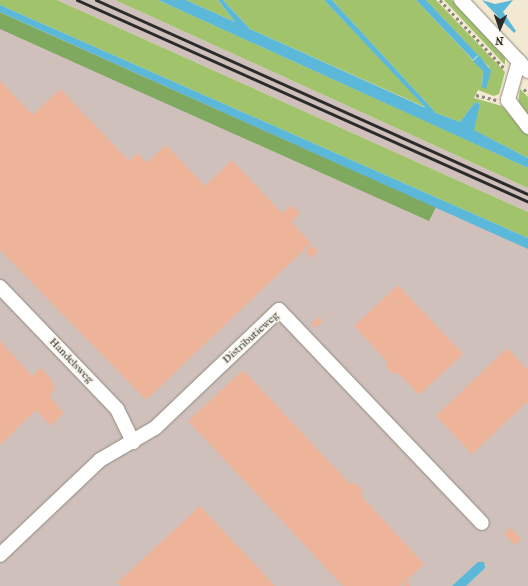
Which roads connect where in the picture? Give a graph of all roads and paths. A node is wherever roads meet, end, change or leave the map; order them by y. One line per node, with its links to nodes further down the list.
1 (440, 0): 4 (path)
2 (461, 0): 3 (street)
3 (524, 66): 4 (street)
4 (513, 78): 5 (path); 7 (street)
5 (528, 93)
6 (476, 95): 7 (path)
7 (508, 100): 8 (street)
8 (528, 127)
9 (0, 287): 10 (street, Handelsweg)
10 (133, 442): 11 (street, Distributieweg); 12 (street, Distributieweg)
11 (482, 523)
12 (0, 555)

